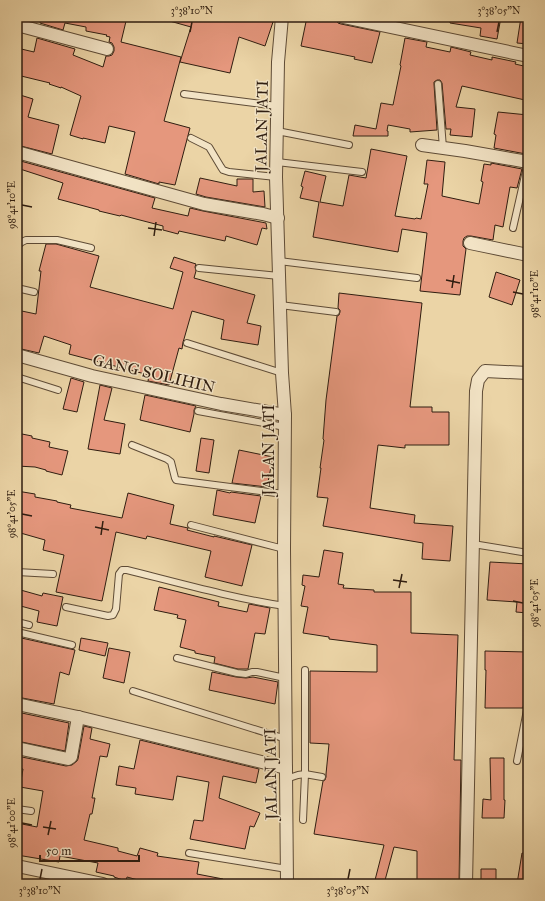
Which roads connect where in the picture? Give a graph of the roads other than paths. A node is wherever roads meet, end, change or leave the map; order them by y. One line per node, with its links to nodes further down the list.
1 (282, 17): 8 (street, JALAN JATI)
2 (343, 17): 5 (street)
3 (17, 25): 4 (street)
4 (107, 49)
5 (528, 56)
6 (438, 84): 13 (lane)
7 (184, 94): 8 (lane)
8 (277, 106): 9 (street, JALAN JATI)
9 (276, 131): 11 (lane); 15 (street, JALAN JATI)
10 (191, 138): 18 (lane)
11 (349, 145)
12 (422, 145): 13 (street)
13 (443, 148): 16 (street)
14 (17, 152): 19 (street)
15 (276, 162): 17 (lane); 18 (street, JALAN JATI)
16 (528, 162): 20 (lane)
17 (362, 172)
18 (276, 177): 19 (street, JALAN JATI)
19 (278, 218): 25 (street, JALAN JATI)
20 (513, 228)
21 (470, 243): 24 (street)
22 (17, 246): 23 (lane)
23 (91, 248)
24 (528, 255)
25 (279, 261): 27 (street, JALAN JATI); 28 (lane)
26 (199, 268): 27 (lane)
27 (279, 276): 31 (street, JALAN JATI)
28 (417, 278)
29 (17, 288): 30 (lane)
30 (34, 292)
31 (280, 305): 32 (lane); 35 (street, JALAN JATI)
32 (336, 312)
33 (187, 343): 35 (lane)
34 (17, 355): 40 (street, GANG SOLIHIN)
35 (282, 373): 40 (street, JALAN JATI)
36 (528, 373): 44 (street)
37 (17, 377): 38 (lane)
38 (58, 390)
39 (198, 411): 40 (lane)
40 (285, 421): 42 (street, JALAN JATI)
41 (132, 445): 42 (lane)
42 (284, 494): 45 (street, JALAN JATI)
43 (190, 525): 45 (lane)
44 (473, 544): 46 (lane); 76 (street)
45 (284, 549): 49 (street, JALAN JATI)
46 (528, 553)
47 (17, 572): 48 (lane)
48 (53, 574)
49 (285, 606): 50 (lane); 57 (street, JALAN JATI)
50 (66, 607)
51 (17, 622): 52 (lane)
52 (29, 625)
53 (17, 632): 54 (lane)
54 (72, 645)
55 (177, 658): 57 (lane)
56 (305, 670): 66 (lane)
57 (286, 678): 62 (street, JALAN JATI)
58 (133, 691): 62 (lane)
59 (17, 704): 61 (street)
60 (528, 705): 64 (lane)
61 (78, 717): 63 (street); 65 (street)
62 (286, 739): 65 (street, JALAN JATI)
63 (17, 748)
64 (517, 760)
65 (286, 774): 66 (lane); 73 (street, JALAN JATI)
66 (305, 774): 67 (lane); 70 (lane)
67 (322, 777)
68 (17, 808): 69 (lane)
69 (31, 811)
70 (303, 820)
71 (189, 853): 73 (lane)
72 (17, 866): 74 (street)
73 (287, 869): 75 (street, JALAN JATI)
74 (103, 884)
75 (287, 884)
76 (466, 884)

